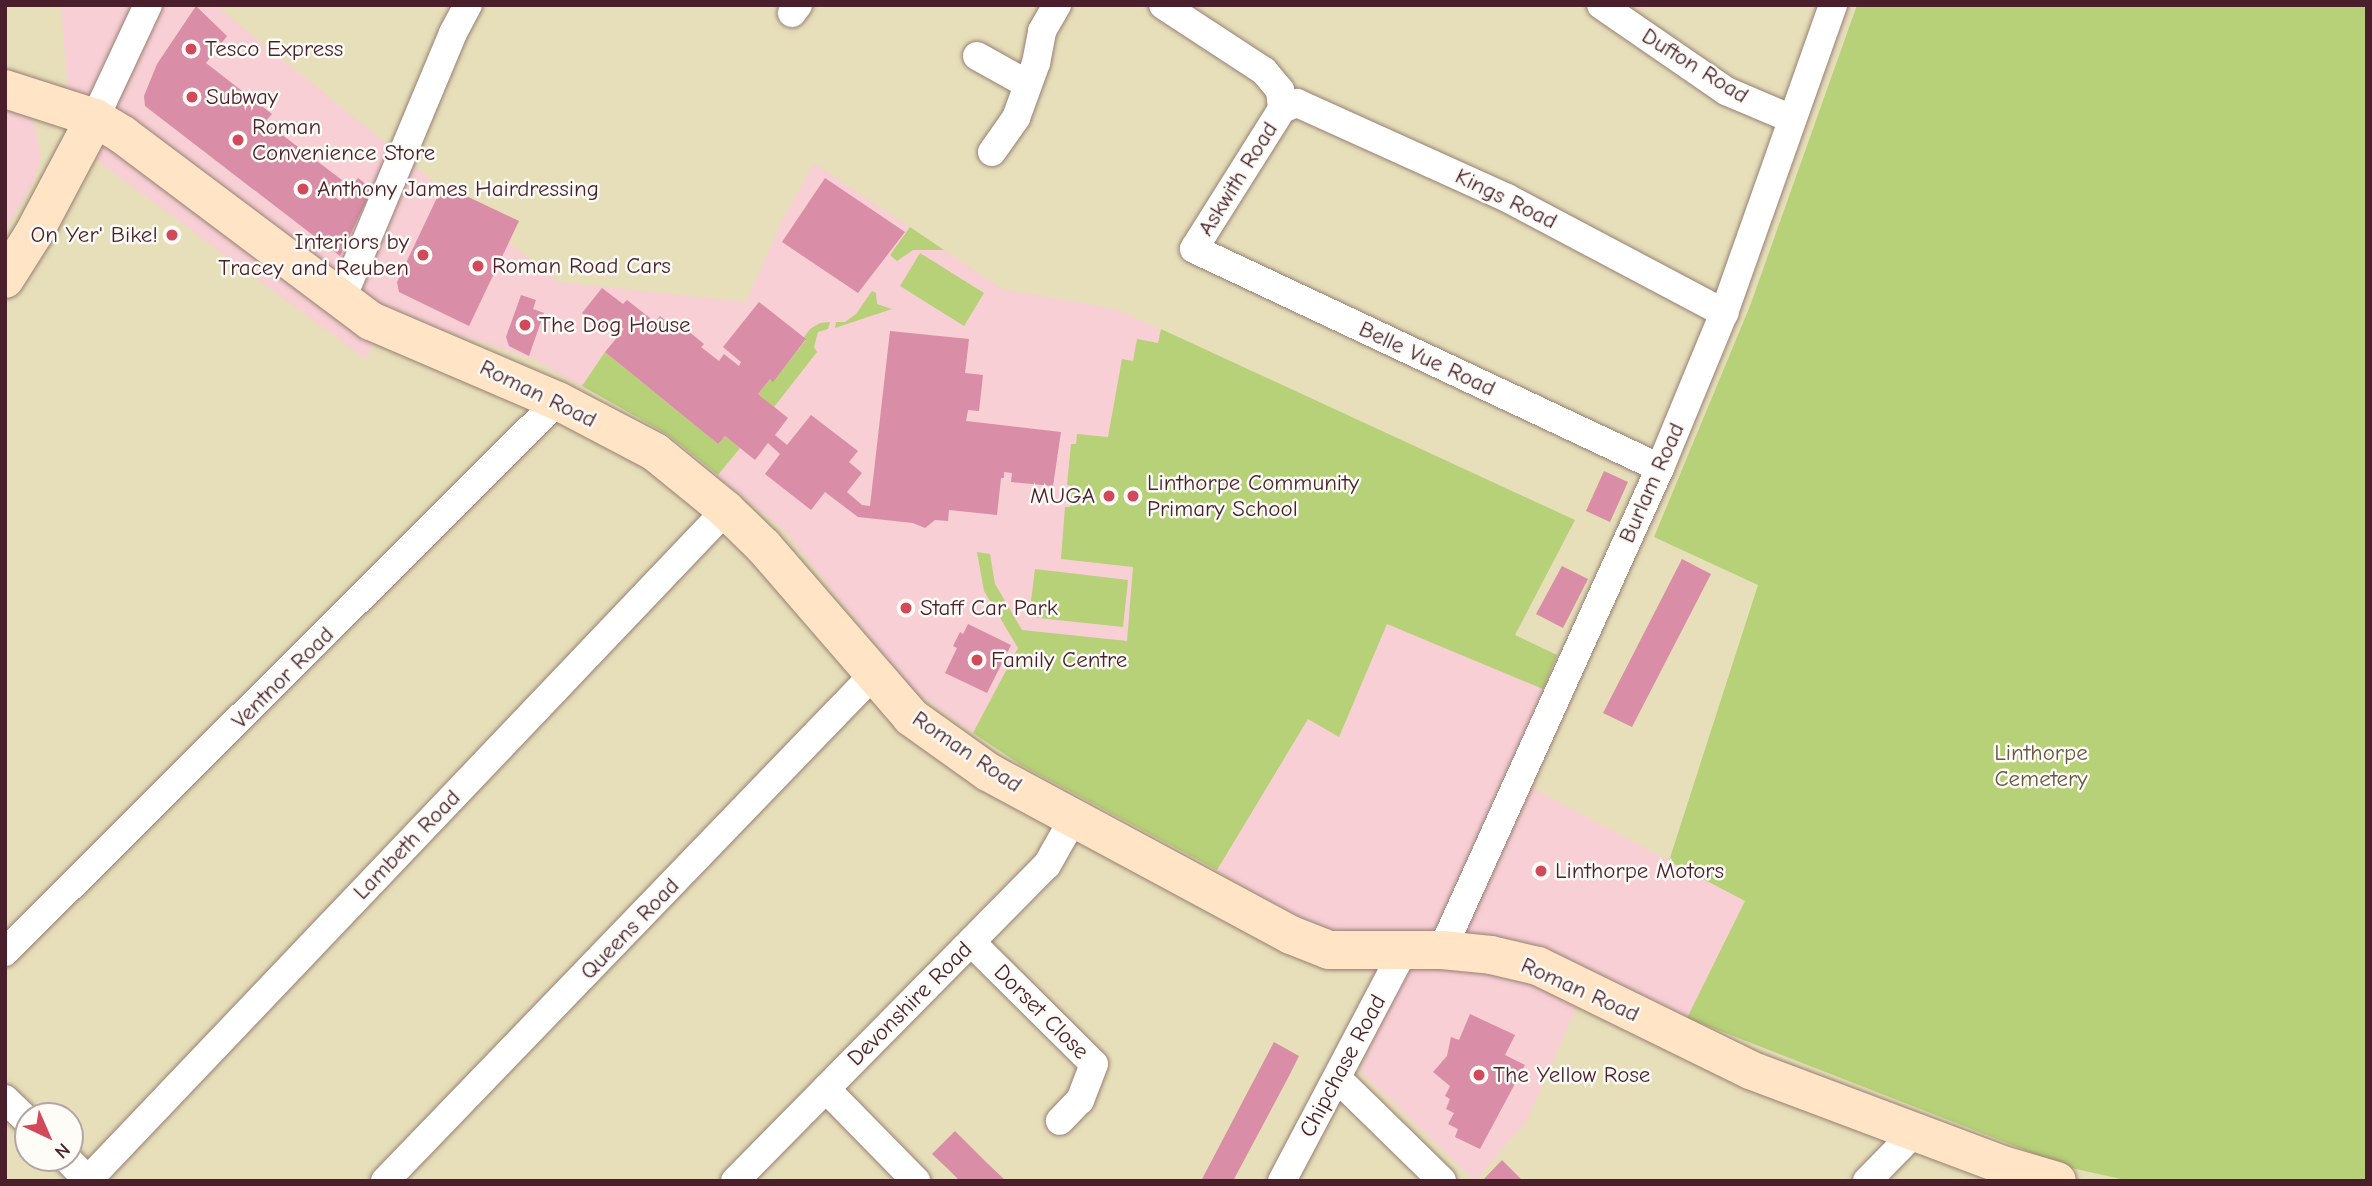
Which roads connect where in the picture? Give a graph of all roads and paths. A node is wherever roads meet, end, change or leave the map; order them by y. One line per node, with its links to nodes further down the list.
1 (148, 5): 11 (street)
2 (468, 5): 16 (street)
3 (1057, 5): 8 (street)
4 (1163, 5): 10 (street)
5 (1601, 5): 12 (street, Dufton Road)
6 (1833, 5): 12 (street, Burlam Road)
7 (977, 55): 8 (street)
8 (1027, 84): 13 (street)
9 (5, 89): 11 (street, Roman Road)
10 (1282, 109): 14 (street, Askwith Road); 17 (street, Kings Road)
11 (95, 118): 15 (street); 16 (street, Roman Road)
12 (1792, 119): 17 (street, Burlam Road)
13 (992, 152)
14 (1194, 249): 19 (street, Belle Vue Road)
15 (5, 279)
16 (341, 301): 18 (street, Roman Road)
17 (1724, 313): 19 (street, Burlam Road)
18 (558, 401): 20 (street, Roman Road); 26 (street, Ventnor Road)
19 (1660, 468): 25 (street, Burlam Road)
20 (726, 510): 21 (street, Roman Road); 31 (street, Lambeth Road)
21 (873, 675): 22 (street, Roman Road); 32 (street, Queens Road)
22 (1073, 819): 23 (street, Devonshire Road); 24 (street, Roman Road)
23 (971, 942): 28 (street, Devonshire Road); 29 (street, Dorset Close)
24 (1404, 950): 25 (street, Roman Road); 27 (street, Chipchase Road)
25 (1442, 950): 30 (street, Roman Road)
26 (5, 952)
27 (1337, 1078): 35 (street, Chipchase Road); 36 (street)
28 (826, 1089): 33 (street, Devonshire Road); 34 (street)
29 (1060, 1121)
30 (1916, 1130): 37 (street); 38 (street, Roman Road)
31 (89, 1180)
32 (386, 1181)
33 (735, 1181)
34 (916, 1181)
35 (1282, 1181)
36 (1442, 1181)
37 (1867, 1181)
38 (2057, 1181)

